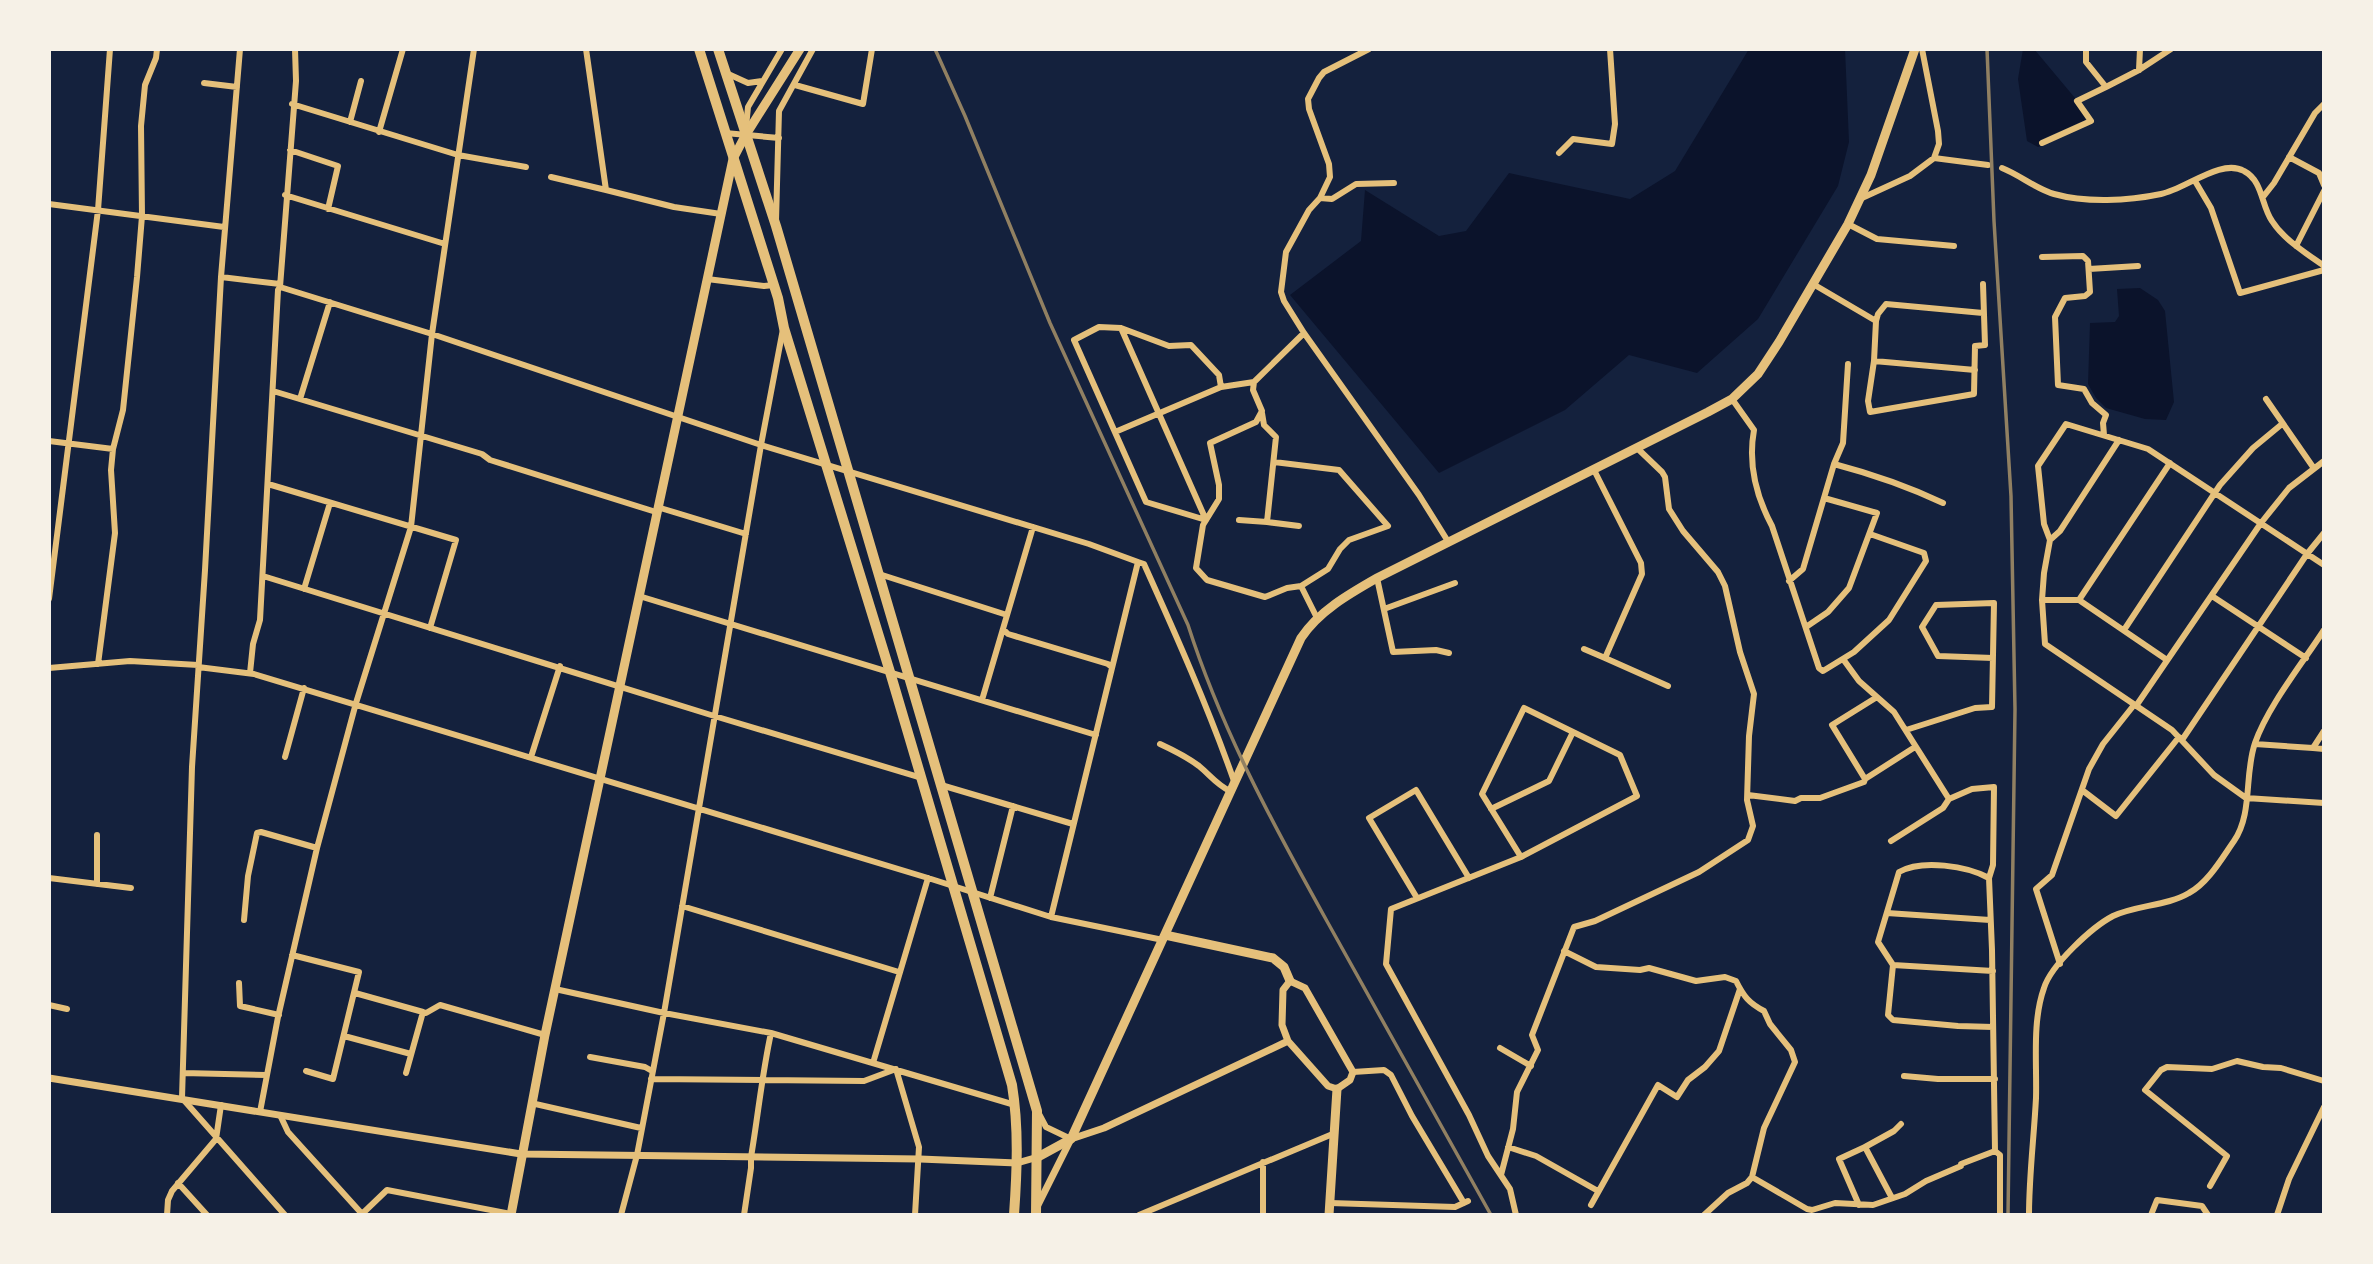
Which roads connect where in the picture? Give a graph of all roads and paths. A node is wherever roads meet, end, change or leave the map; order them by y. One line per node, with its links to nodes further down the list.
1 (110, 49): 58 (street)
2 (157, 49): 60 (street)
3 (240, 49): 27 (street)
4 (295, 49): 29 (street)
5 (403, 49): 32 (street)
6 (474, 49): 39 (street)
7 (586, 49): 50 (street)
8 (699, 49): 33 (highway)
9 (718, 49): 22 (highway)
10 (782, 49): 23 (street)
11 (800, 49): 34 (main road)
12 (813, 49): 26 (street)
13 (872, 49): 26 (street)
14 (1369, 49): 54 (street)
15 (1610, 49): 38 (street)
16 (1916, 49): 55 (main road)
17 (1922, 49): 41 (street)
18 (2086, 49): 28 (street)
19 (2140, 49): 21 (street)
20 (2171, 49): 21 (street)
21 (2139, 70): 28 (street)
22 (726, 73): 23 (street); 34 (highway)
23 (762, 80): 34 (street)
24 (361, 82): 31 (street)
25 (204, 83): 27 (street)
26 (795, 85): 35 (street)
27 (237, 87): 63 (street)
28 (2106, 87): 36 (street)
29 (292, 104): 31 (street); 37 (street)
30 (2324, 104): 40 (street)
31 (350, 122): 32 (street)
32 (379, 132): 39 (street)
33 (725, 133): 34 (street); 42 (highway)
34 (746, 136): 35 (street); 42 (main road); 62 (highway)
35 (779, 138): 62 (street)
36 (2042, 143)
37 (290, 150): 52 (street); 57 (street)
38 (1559, 153)
39 (458, 155): 44 (street); 64 (street)
40 (2289, 157): 48 (street); 53 (street)
41 (1934, 158): 43 (street); 55 (street)
42 (733, 159): 59 (main road); 76 (highway)
43 (1988, 165)
44 (526, 167)
45 (2002, 168): 47 (street)
46 (551, 177): 50 (street)
47 (2195, 181): 53 (street); 69 (street)
48 (2323, 182)
49 (1394, 183): 54 (street)
50 (606, 190): 59 (street)
51 (2324, 191): 66 (street)
52 (285, 195): 57 (street); 75 (street)
53 (2263, 197): 66 (street)
54 (1320, 198): 82 (street)
55 (1862, 198): 61 (main road)
56 (49, 204): 58 (street)
57 (328, 209): 64 (street)
58 (98, 210): 60 (street); 102 (street)
59 (721, 214): 72 (main road)
60 (142, 216): 63 (street); 105 (street)
61 (1848, 225): 65 (street); 73 (main road)
62 (776, 226): 112 (highway)
63 (224, 227): 71 (street)
64 (445, 244): 83 (street)
65 (1954, 246)
66 (2296, 246): 69 (street)
67 (2042, 257): 70 (street)
68 (2138, 266): 70 (street)
69 (2324, 268)
70 (2089, 269): 98 (street)
71 (220, 277): 75 (street); 166 (street)
72 (706, 279): 76 (street); 95 (main road)
73 (1813, 284): 79 (street); 91 (main road)
74 (1983, 284): 78 (street)
75 (280, 285): 77 (street); 89 (street)
76 (774, 285): 80 (highway)
77 (330, 302): 83 (street); 90 (street)
78 (1983, 313): 79 (street); 86 (street)
79 (1876, 321): 84 (street)
80 (784, 328): 103 (street); 108 (highway)
81 (1121, 328): 88 (street); 94 (street); 97 (street)
82 (1304, 333): 87 (street); 131 (street)
83 (432, 334): 95 (street); 99 (street)
84 (1874, 360): 86 (street); 86 (street)
85 (1847, 364): 110 (street)
86 (1975, 370)
87 (1254, 382): 88 (street); 93 (street)
88 (1221, 387): 94 (street)
89 (273, 391): 90 (street); 114 (street)
90 (300, 399): 99 (street)
91 (1732, 399): 104 (main road); 138 (street)
92 (2266, 399): 96 (street)
93 (1262, 411): 107 (street); 120 (street)
94 (1159, 413): 97 (street); 120 (street)
95 (677, 417): 103 (street); 119 (main road)
96 (2282, 424): 111 (street); 115 (street)
97 (1115, 432): 120 (street)
98 (2104, 435): 100 (street); 130 (street)
99 (421, 436): 119 (street); 125 (street)
100 (2119, 440): 109 (street); 130 (street)
101 (49, 442): 102 (street)
102 (69, 444): 105 (street); 144 (street)
103 (761, 445): 108 (street); 128 (street)
104 (1637, 448): 113 (main road); 200 (street)
105 (113, 449): 165 (street)
106 (2324, 461): 111 (street)
107 (1274, 462): 122 (street); 140 (street)
108 (826, 463): 112 (street); 170 (highway)
109 (2170, 463): 115 (street); 146 (street)
110 (1834, 464): 116 (street); 118 (street)
111 (2313, 467): 123 (street)
112 (848, 470): 126 (street); 135 (highway)
113 (1594, 470): 131 (main road); 160 (street)
114 (268, 484): 117 (street); 136 (street)
115 (2215, 493): 123 (street); 156 (street)
116 (1824, 498): 129 (street); 138 (street)
117 (330, 503): 125 (street); 141 (street)
118 (1943, 503)
119 (656, 510): 128 (street); 142 (main road)
120 (1206, 520): 140 (street)
121 (1239, 520): 122 (street)
122 (1267, 522): 124 (street)
123 (2261, 523): 132 (street); 143 (street)
124 (1299, 526)
125 (411, 527): 148 (street); 154 (street)
126 (1033, 527): 133 (street); 149 (street)
127 (2324, 533): 132 (street)
128 (746, 534): 151 (street)
129 (1870, 534): 153 (street); 163 (street)
130 (2050, 540): 145 (street)
131 (1449, 542): 137 (main road)
132 (2308, 554): 134 (street); 152 (street)
133 (1138, 562): 168 (street); 196 (street)
134 (2324, 565)
135 (877, 573): 149 (street); 172 (highway)
136 (263, 576): 141 (street); 171 (street)
137 (1377, 578): 147 (street); 150 (main road)
138 (1789, 580): 153 (street)
139 (1455, 583): 147 (street)
140 (1301, 586): 150 (street)
141 (304, 589): 148 (street)
142 (639, 596): 151 (street); 173 (main road)
143 (2212, 596): 152 (street); 164 (street)
144 (49, 599)
145 (2042, 600): 146 (street); 179 (street)
146 (2079, 600): 156 (street)
147 (1384, 609): 159 (street)
148 (384, 614): 154 (street); 178 (street)
149 (1007, 615): 155 (street)
150 (1317, 618): 196 (main road)
151 (730, 624): 170 (street); 180 (street)
152 (2258, 626): 162 (street); 185 (street)
153 (1805, 627): 163 (street)
154 (430, 628): 167 (street)
155 (1003, 629): 168 (street); 177 (street)
156 (2124, 630): 164 (street)
157 (2324, 630): 162 (street)
158 (1584, 649): 160 (street)
159 (1449, 653)
160 (1605, 658): 174 (street)
161 (1993, 658): 161 (street); 181 (street)
162 (2306, 658): 187 (street)
163 (1843, 659): 176 (street)
164 (2167, 660): 179 (street)
165 (98, 664): 166 (street); 169 (street)
166 (198, 666): 171 (street); 258 (street)
167 (559, 666): 173 (street); 192 (street)
168 (1112, 667): 184 (street)
169 (49, 668)
170 (890, 672): 172 (street); 193 (highway)
171 (250, 673): 175 (street)
172 (909, 678): 177 (street); 197 (highway)
173 (619, 686): 180 (street); 194 (main road)
174 (1668, 687)
175 (304, 688): 178 (street); 191 (street)
176 (1877, 697): 181 (street); 195 (street)
177 (982, 701): 184 (street)
178 (356, 703): 192 (street); 210 (street)
179 (2135, 706): 185 (street); 198 (street)
180 (715, 715): 193 (street); 205 (street)
181 (1906, 730): 188 (street)
182 (2324, 731): 189 (street)
183 (1573, 732): 206 (street); 206 (street); 211 (street)
184 (1096, 735): 207 (street)
185 (2180, 738): 198 (street); 201 (street)
186 (1160, 744): 199 (street)
187 (2255, 744): 189 (street); 201 (street)
188 (1915, 747): 195 (street); 202 (street)
189 (2313, 748): 190 (street)
190 (2324, 749)
191 (285, 757)
192 (531, 757): 194 (street)
193 (919, 777): 217 (highway)
194 (600, 778): 205 (street); 237 (main road)
195 (1865, 779): 200 (street)
196 (1234, 781): 199 (main road)
197 (940, 785): 204 (street); 219 (highway)
198 (2082, 790): 230 (street)
199 (1230, 791): 227 (main road)
200 (1748, 794): 228 (street)
201 (2246, 797): 203 (street); 230 (street)
202 (1949, 799): 209 (street); 215 (street)
203 (2324, 803)
204 (1013, 806): 207 (street); 220 (street)
205 (699, 808): 213 (street); 222 (street)
206 (1491, 809): 211 (street)
207 (1073, 824): 224 (street)
208 (97, 835): 216 (street)
209 (1891, 841)
210 (317, 848): 225 (street); 229 (street)
211 (1521, 858): 214 (street)
212 (49, 878): 216 (street)
213 (928, 878): 217 (street); 233 (street)
214 (1469, 878): 221 (street); 221 (street)
215 (1989, 878): 223 (street); 226 (street)
216 (97, 884): 218 (street)
217 (953, 886): 219 (street); 271 (highway)
218 (131, 888)
219 (971, 891): 220 (street); 273 (highway)
220 (990, 898): 224 (street)
221 (1417, 898): 291 (street)
222 (682, 906): 233 (street); 242 (street)
223 (1887, 913): 226 (street); 231 (street)
224 (1051, 917): 227 (street)
225 (244, 920)
226 (1990, 920): 232 (street)
227 (1164, 938): 234 (main road); 280 (main road)
228 (1564, 951): 236 (street); 253 (street)
229 (292, 955): 238 (street); 243 (street)
230 (2060, 964): 318 (street)
231 (1893, 965): 232 (street); 244 (street)
232 (1993, 971): 244 (street)
233 (899, 972): 252 (street)
234 (1290, 981): 248 (street); 257 (street)
235 (239, 983): 243 (street)
236 (1740, 988): 292 (street); 295 (street)
237 (555, 989): 242 (street); 246 (main road)
238 (355, 993): 241 (street); 247 (street)
239 (49, 1005): 240 (street)
240 (67, 1009)
241 (423, 1012): 246 (street); 250 (street)
242 (664, 1013): 245 (street); 256 (street)
243 (279, 1015): 260 (street)
244 (1993, 1027): 263 (street)
245 (771, 1033): 252 (street); 265 (street)
246 (545, 1035): 269 (main road)
247 (344, 1036): 250 (street); 255 (street)
248 (1288, 1041): 267 (street); 280 (street)
249 (1500, 1048): 253 (street)
250 (411, 1054): 259 (street)
251 (590, 1057): 256 (street)
252 (873, 1063): 254 (street)
253 (1531, 1066): 281 (street)
254 (896, 1069): 265 (street); 271 (street); 288 (street)
255 (306, 1071)
256 (652, 1071): 264 (street)
257 (1353, 1072): 267 (street); 300 (street)
258 (183, 1073): 260 (street); 268 (street)
259 (406, 1073)
260 (266, 1075): 274 (street)
261 (1904, 1076): 263 (street)
262 (49, 1078): 268 (street)
263 (1995, 1079): 283 (street)
264 (651, 1080): 265 (street); 277 (street)
265 (763, 1080): 286 (street)
266 (2324, 1081): 294 (street)
267 (1337, 1089): 278 (main road)
268 (182, 1098): 270 (street); 279 (street)
269 (531, 1103): 277 (street); 284 (main road)
270 (221, 1105): 274 (street); 279 (street)
271 (1015, 1105): 290 (highway)
272 (2324, 1107): 321 (street)
273 (1037, 1111): 280 (street); 287 (highway)
274 (260, 1112): 275 (street)
275 (280, 1115): 284 (street); 302 (street)
276 (1900, 1124): 282 (street)
277 (641, 1128): 285 (street)
278 (1335, 1133): 289 (street); 297 (main road)
279 (216, 1139): 293 (street); 305 (street)
280 (1071, 1139): 287 (main road); 301 (street)
281 (1508, 1147): 291 (street); 295 (street)
282 (1865, 1147): 296 (street); 299 (street)
283 (1995, 1151): 296 (street); 317 (street)
284 (521, 1154): 285 (street); 306 (main road)
285 (637, 1155): 286 (street); 307 (street)
286 (751, 1157): 288 (street); 308 (street)
287 (1038, 1157): 290 (street); 301 (highway)
288 (920, 1159): 290 (street); 309 (street)
289 (1263, 1162): 311 (street); 312 (street)
290 (1017, 1163): 310 (highway)
291 (1501, 1175): 315 (street)
292 (1752, 1177): 299 (street); 316 (street)
293 (177, 1183): 303 (street); 304 (street)
294 (2210, 1186)
295 (1598, 1191): 298 (street)
296 (1892, 1198): 299 (street)
297 (1330, 1203): 300 (street); 313 (main road)
298 (1591, 1205)
299 (1859, 1205)
300 (1418, 1207): 314 (street)
301 (1037, 1211)
302 (362, 1214): 306 (street)
303 (167, 1215)
304 (207, 1215)
305 (285, 1215)
306 (511, 1215)
307 (621, 1215)
308 (744, 1215)
309 (915, 1215)
310 (1014, 1215)
311 (1139, 1215)
312 (1263, 1215)
313 (1329, 1215)
314 (1423, 1215)
315 (1516, 1215)
316 (1704, 1215)
317 (2000, 1215)
318 (2029, 1215)
319 (2151, 1215): 320 (street)
320 (2208, 1215)
321 (2277, 1215)

